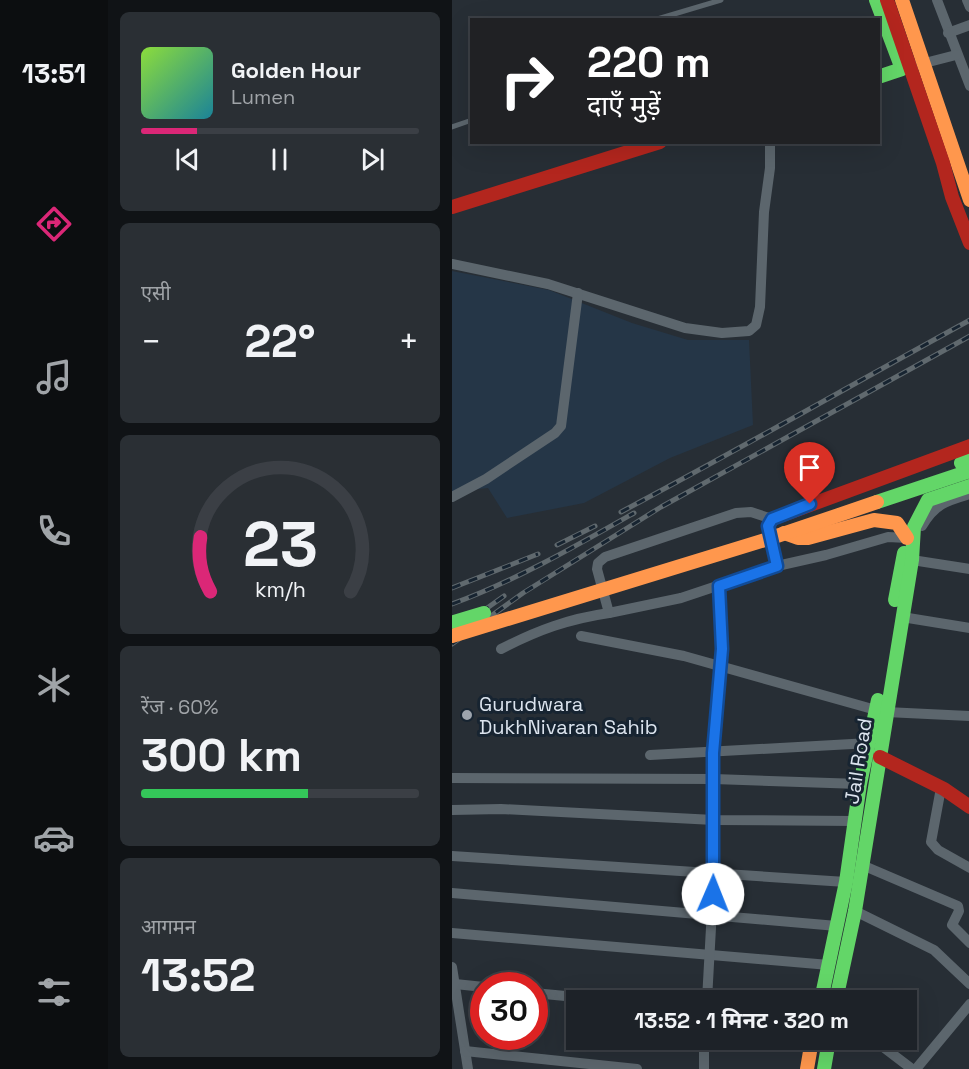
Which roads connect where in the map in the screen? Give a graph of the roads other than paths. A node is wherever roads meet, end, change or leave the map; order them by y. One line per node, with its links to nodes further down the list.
1 (721, 0): 8 (lane)
2 (876, 0): 12 (street)
3 (887, 0): 21 (street, bridge)
4 (902, 0): 19 (street, bridge)
5 (937, 0): 10 (street)
6 (967, 0): 7 (street)
7 (970, 7)
8 (661, 18)
9 (970, 25): 10 (street)
10 (948, 33): 11 (street)
11 (956, 55): 12 (street); 14 (street)
12 (902, 69): 13 (street)
13 (880, 76)
14 (970, 86)
15 (470, 121): 16 (lane)
16 (452, 127)
17 (654, 144): 20 (street)
18 (770, 144): 23 (street)
19 (970, 200)
20 (452, 207)
21 (970, 243)
22 (452, 264): 23 (street)
23 (578, 293): 29 (street)
24 (970, 446): 30 (street)
25 (970, 460): 39 (street, bridge)
26 (970, 471): 32 (street, bridge)
27 (970, 486): 31 (street)
28 (970, 494): 31 (street)
29 (452, 497)
30 (770, 522): 34 (street); 37 (street)
31 (907, 531): 32 (street); 33 (street, Jail Road); 34 (street); 45 (street, Jail Road)
32 (784, 533): 41 (street, bridge)
33 (912, 560): 35 (street); 38 (street, Jail Road)
34 (777, 566): 36 (street)
35 (970, 569)
36 (719, 586): 37 (street); 44 (street)
37 (610, 613): 43 (street)
38 (902, 617): 40 (street); 45 (street, Jail Road)
39 (452, 623)
40 (970, 628)
41 (452, 636)
42 (581, 636): 44 (street)
43 (501, 649)
44 (721, 668): 45 (street); 48 (street)
45 (881, 711): 46 (street); 47 (street, Jail Road); 50 (street, Jail Road)
46 (970, 716)
47 (870, 743): 48 (street); 53 (street, Jail Road)
48 (713, 753): 49 (street); 52 (street)
49 (650, 755)
50 (880, 757): 54 (street); 60 (street, Jail Road)
51 (452, 778): 52 (street)
52 (714, 779): 53 (street); 57 (street)
53 (860, 784): 58 (street, Jail Road)
54 (941, 788): 55 (street); 61 (street)
55 (970, 807)
56 (452, 810): 57 (street)
57 (713, 820): 58 (street); 62 (street)
58 (854, 821): 63 (street, Jail Road)
59 (452, 856): 62 (street)
60 (862, 865): 65 (street, Jail Road); 69 (street)
61 (970, 868)
62 (714, 873): 63 (street); 66 (street)
63 (846, 882): 67 (street, Jail Road)
64 (452, 893): 66 (street)
65 (854, 911): 74 (street); 77 (street, Jail Road)
66 (713, 915): 67 (street); 70 (street)
67 (837, 926): 71 (street, Jail Road)
68 (452, 933): 70 (street)
69 (970, 943)
70 (710, 955): 71 (street); 75 (street)
71 (829, 965): 76 (street, Jail Road)
72 (453, 977): 73 (street); 85 (street)
73 (470, 982)
74 (970, 984)
75 (708, 990)
76 (823, 990)
77 (838, 990)
78 (548, 994): 79 (street)
79 (566, 996)
80 (970, 1004): 92 (street)
81 (704, 1050): 88 (street)
82 (810, 1050): 89 (street)
83 (827, 1050): 90 (street)
84 (887, 1050): 91 (street)
85 (465, 1051): 86 (street); 87 (street)
86 (468, 1069)
87 (637, 1069)
88 (704, 1069)
89 (807, 1069)
90 (824, 1069)
91 (912, 1069)
92 (916, 1069)

